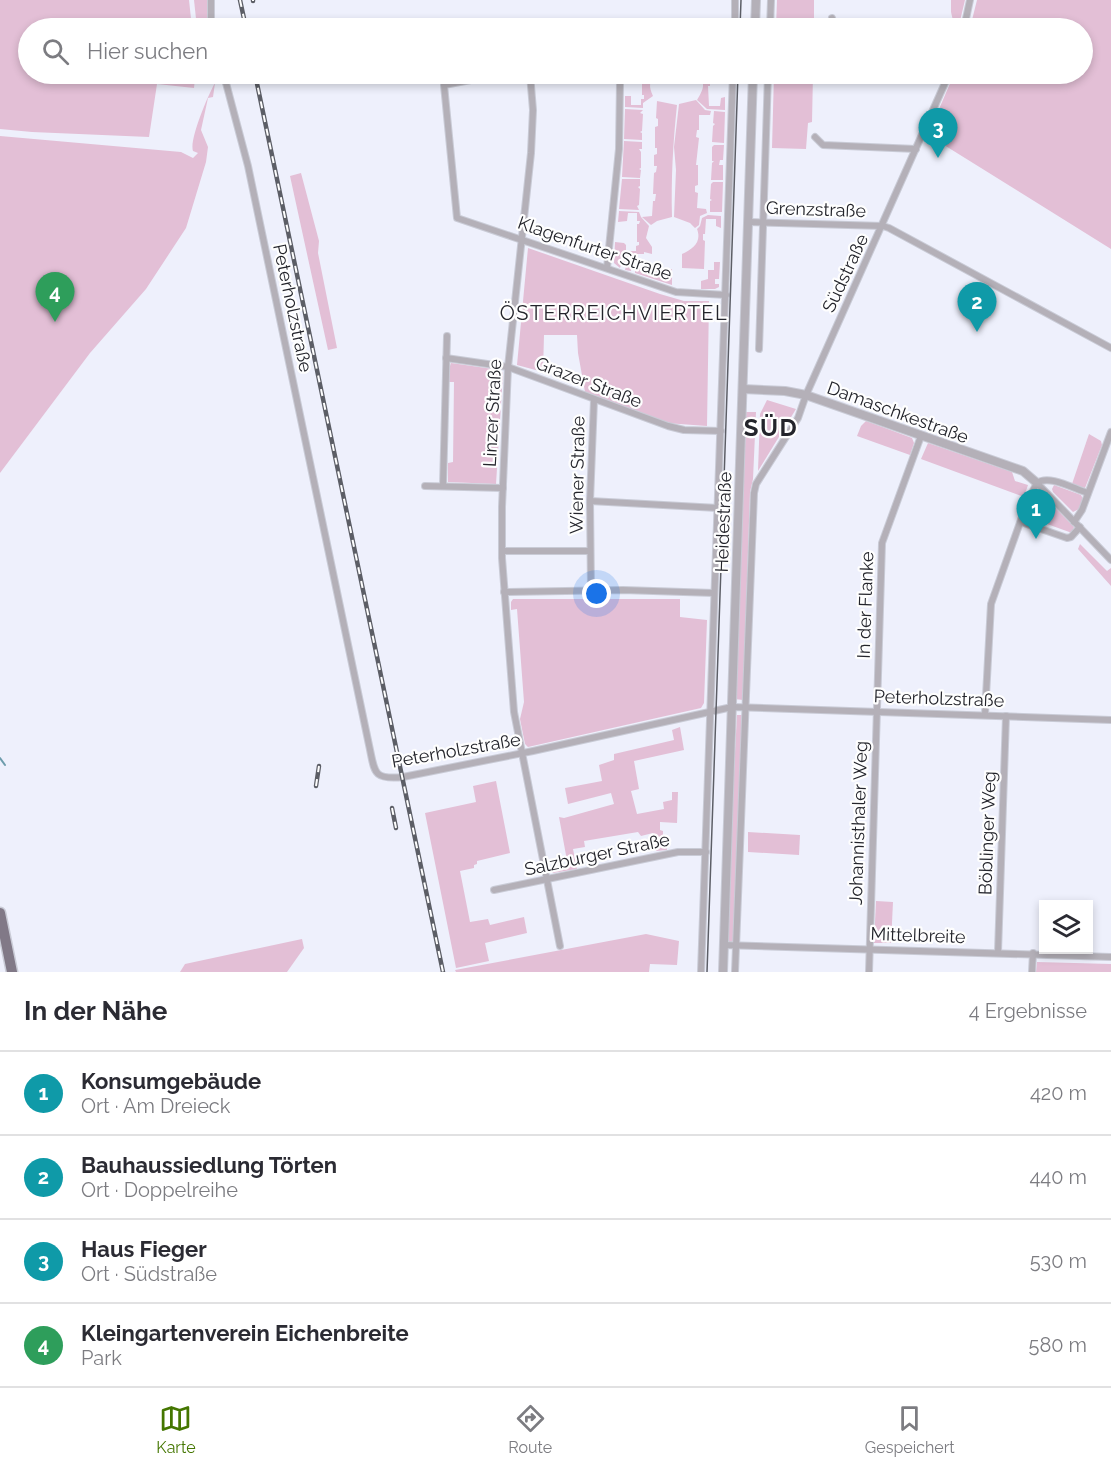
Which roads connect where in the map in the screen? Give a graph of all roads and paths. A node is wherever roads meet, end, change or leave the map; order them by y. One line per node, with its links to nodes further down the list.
1 (211, 0): 6 (street)
2 (735, 0): 7 (street)
3 (756, 0): 8 (street)
4 (771, 0): 9 (street)
5 (970, 0): 10 (street)
6 (212, 18)
7 (735, 18)
8 (755, 18)
9 (770, 18)
10 (966, 18)
11 (226, 84): 61 (street, Peterholzstraße)
12 (449, 84): 24 (street, Klagenfurter Straße)
13 (531, 84): 24 (street, Linzer Straße)
14 (618, 84): 25 (street)
15 (734, 84): 26 (street, Heidestraße)
16 (753, 84): 21 (street, Heidestraße)
17 (768, 84): 22 (street)
18 (944, 84): 20 (street, Südstraße)
19 (815, 137): 20 (street)
20 (916, 149): 23 (street, Südstraße)
21 (749, 222): 22 (street, Grenzstraße); 32 (street, Heidestraße)
22 (763, 222): 23 (street, Grenzstraße); 29 (street)
23 (883, 226): 28 (street); 33 (street, Südstraße)
24 (523, 240): 25 (street, Klagenfurter Straße); 31 (street, Linzer Straße)
25 (607, 268): 26 (street, Klagenfurter Straße)
26 (726, 295): 35 (street, Heidestraße)
27 (447, 336): 30 (street)
28 (1111, 348)
29 (759, 349)
30 (446, 358): 31 (street, Grazer Straße); 41 (street)
31 (508, 368): 34 (street, Grazer Straße); 42 (street, Linzer Straße)
32 (743, 389): 33 (street, Damaschkestraße); 55 (street, Heidestraße)
33 (806, 395): 37 (street, Damaschkestraße); 38 (street, Südstraße)
34 (594, 400): 35 (street, Grazer Straße); 44 (street, Wiener Straße)
35 (721, 431): 45 (street, Heidestraße)
36 (1111, 432): 43 (street)
37 (921, 436): 39 (street, Damaschkestraße); 56 (street, In der Flanke)
38 (759, 480): 54 (street, Heidestraße)
39 (1037, 483): 43 (street, Damaschkestraße); 46 (street); 47 (street, Damaschkestraße)
40 (425, 486): 41 (street)
41 (443, 486): 42 (street)
42 (503, 489): 48 (street, Linzer Straße)
43 (1088, 493): 47 (street)
44 (590, 501): 45 (street, Heidestraße); 49 (street, Wiener Straße)
45 (718, 508): 53 (street, Heidestraße)
46 (1021, 522): 47 (street); 58 (street)
47 (1077, 524): 50 (street, Damaschkestraße)
48 (502, 551): 49 (street, Wiener Straße); 52 (street, Linzer Straße)
49 (590, 551): 51 (street, Wiener Straße)
50 (1111, 560)
51 (591, 590): 52 (street); 53 (street)
52 (504, 592): 61 (street, Linzer Straße)
53 (714, 593): 57 (street, Heidestraße)
54 (747, 706): 55 (street, Peterholzstraße); 56 (street, Peterholzstraße); 67 (street, Heidestraße)
55 (732, 707): 57 (street, Peterholzstraße); 66 (street, Heidestraße)
56 (877, 711): 58 (street, Peterholzstraße); 69 (street, Johannisthaler Weg)
57 (710, 712): 61 (street, Peterholzstraße); 62 (street, Heidestraße)
58 (985, 714): 59 (street, Peterholzstraße)
59 (1006, 716): 60 (street, Peterholzstraße); 70 (street, Böblinger Weg)
60 (1111, 720)
61 (521, 754): 63 (street, Linzer Straße)
62 (706, 852): 63 (street, Salzburger Straße); 74 (street, Heidestraße)
63 (546, 880): 64 (street, Salzburger Straße); 68 (street, Linzer Straße)
64 (494, 890)
65 (0, 913): 73 (main road)
66 (723, 945): 67 (street, Mittelbreite); 75 (street, Heidestraße)
67 (736, 945): 69 (street, Mittelbreite); 76 (street, Heidestraße)
68 (560, 946)
69 (869, 948): 70 (street, Mittelbreite); 77 (street, Johannisthaler Weg)
70 (998, 952): 71 (street, Mittelbreite)
71 (1033, 953): 72 (street, Mittelbreite); 78 (street)
72 (1111, 957)
73 (12, 972)
74 (701, 972)
75 (723, 972)
76 (735, 972)
77 (869, 972)
78 (1032, 972)

